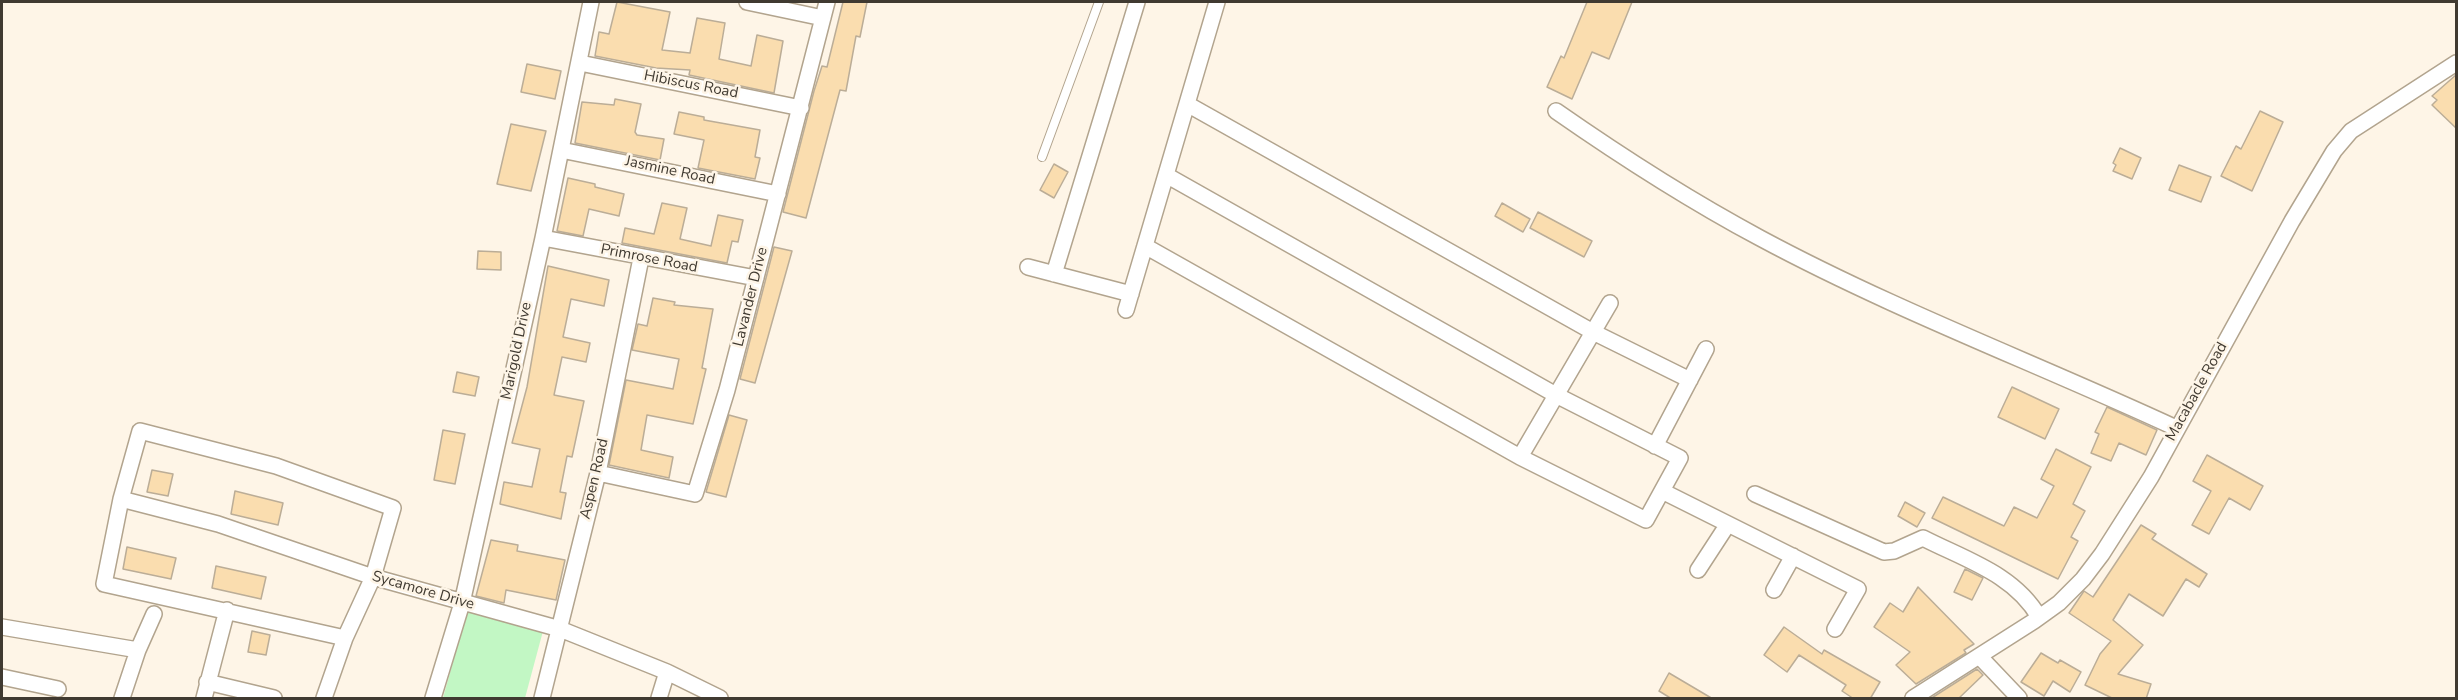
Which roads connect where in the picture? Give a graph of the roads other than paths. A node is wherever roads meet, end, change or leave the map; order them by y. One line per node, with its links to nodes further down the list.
1 (591, 2): 8 (street, Marigold Drive)
2 (747, 2): 7 (street)
3 (827, 2): 7 (street, Lavander Drive)
4 (1100, 2): 14 (lane)
5 (1137, 2): 21 (street)
6 (1217, 2): 10 (street)
7 (822, 18): 11 (street, Lavander Drive)
8 (580, 63): 11 (street, Hibiscus Road); 13 (street, Marigold Drive)
9 (2457, 63): 30 (street, Macabacle Road)
10 (1187, 104): 15 (street); 26 (street)
11 (801, 108): 16 (street, Lavander Drive)
12 (1556, 111): 30 (street)
13 (561, 150): 16 (street, Jasmine Road); 17 (street, Marigold Drive)
14 (1042, 157)
15 (1166, 175): 18 (street); 29 (street)
16 (778, 194): 22 (street, Lavander Drive)
17 (543, 238): 19 (street, Primrose Road); 42 (street, Marigold Drive)
18 (1145, 246): 23 (street); 32 (street)
19 (640, 258): 22 (street, Primrose Road); 33 (street, Aspen Road)
20 (1028, 267): 21 (street)
21 (1054, 274): 23 (street)
22 (756, 278): 33 (street, Lavander Drive)
23 (1131, 294): 25 (street)
24 (1610, 303): 26 (street)
25 (1126, 309)
26 (1593, 332): 28 (street); 29 (street)
27 (1706, 349): 28 (street)
28 (1690, 380): 31 (street)
29 (1556, 395): 31 (street); 32 (street)
30 (2176, 428): 45 (street, Macabacle Road)
31 (1655, 446): 34 (street)
32 (1520, 457): 34 (street)
33 (598, 472): 48 (street, Aspen Road)
34 (1662, 491): 37 (street)
35 (1755, 494): 45 (street)
36 (121, 499): 40 (street, Sycamore Drive); 40 (street); 43 (street)
37 (1728, 524): 38 (street); 39 (street)
38 (1793, 556): 41 (street); 47 (street)
39 (1698, 570)
40 (373, 577): 42 (street, Sycamore Drive); 49 (street)
41 (1774, 590)
42 (462, 603): 48 (street, Sycamore Drive); 60 (street, Marigold Drive)
43 (227, 610): 49 (street); 54 (street)
44 (154, 614): 50 (street)
45 (2039, 617): 51 (street, Macabacle Road)
46 (2, 627): 50 (street)
47 (1834, 629)
48 (560, 630): 52 (street, Sycamore Drive); 61 (street, Aspen Road)
49 (345, 638): 59 (street)
50 (138, 650): 56 (street)
51 (1980, 657): 64 (street, Macabacle Road); 65 (street)
52 (667, 672): 62 (street); 63 (street, Sycamore Drive)
53 (2, 677): 55 (street)
54 (207, 682): 57 (street); 58 (street)
55 (58, 689)
56 (122, 699)
57 (204, 699)
58 (274, 699)
59 (324, 699)
60 (433, 699)
61 (542, 699)
62 (659, 699)
63 (720, 699)
64 (1912, 699)
65 (2019, 699)

